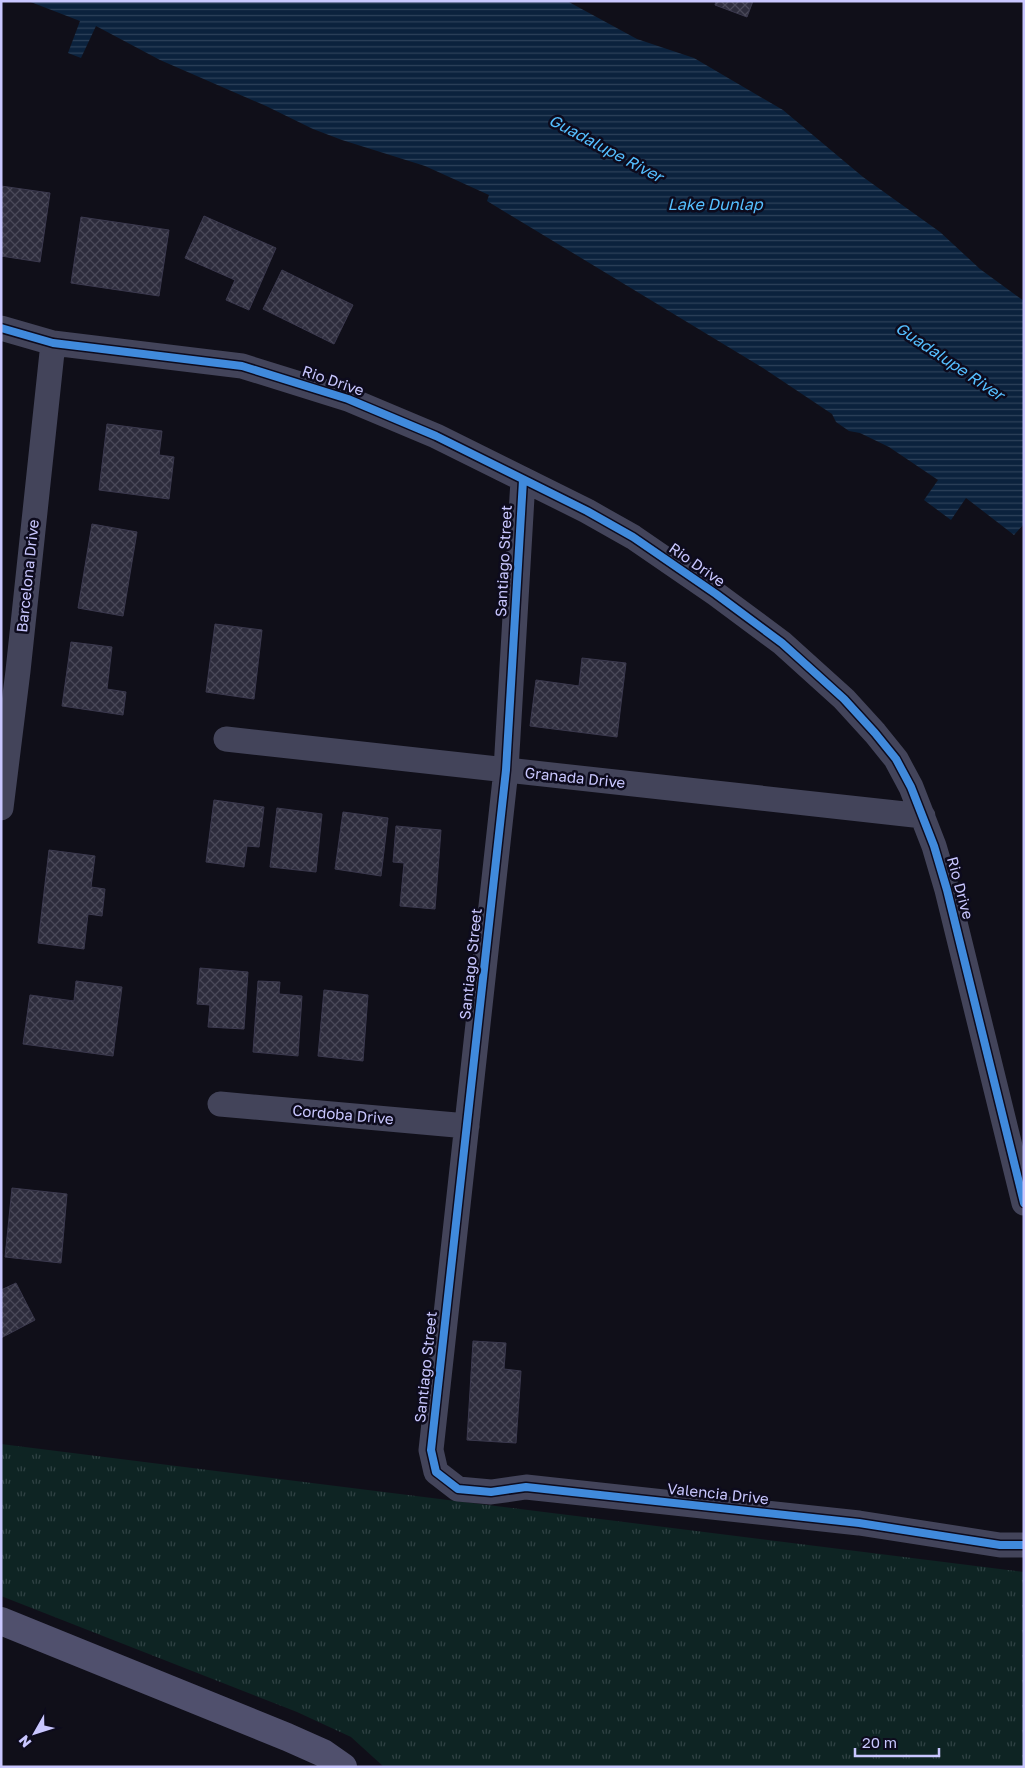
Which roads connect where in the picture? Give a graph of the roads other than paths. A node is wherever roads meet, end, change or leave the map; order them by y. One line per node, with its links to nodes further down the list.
1 (1, 328): 2 (street, Rio Drive)
2 (53, 342): 3 (street, Rio Drive); 4 (street, Barcelona Drive)
3 (523, 480): 6 (street, Santiago Street); 8 (street, Rio Drive)
4 (10, 670): 7 (street, Barcelona Drive)
5 (226, 739): 6 (street, Granada Drive)
6 (506, 770): 8 (street, Granada Drive); 10 (street, Santiago Street)
7 (1, 808)
8 (923, 816): 11 (street, Rio Drive)
9 (220, 1104): 10 (street, Cordoba Drive)
10 (467, 1126): 12 (street, Santiago Street)
11 (1024, 1203)
12 (431, 1450): 13 (street, Valencia Drive)
13 (1024, 1545)
14 (1, 1621): 15 (main road)
15 (343, 1767)

